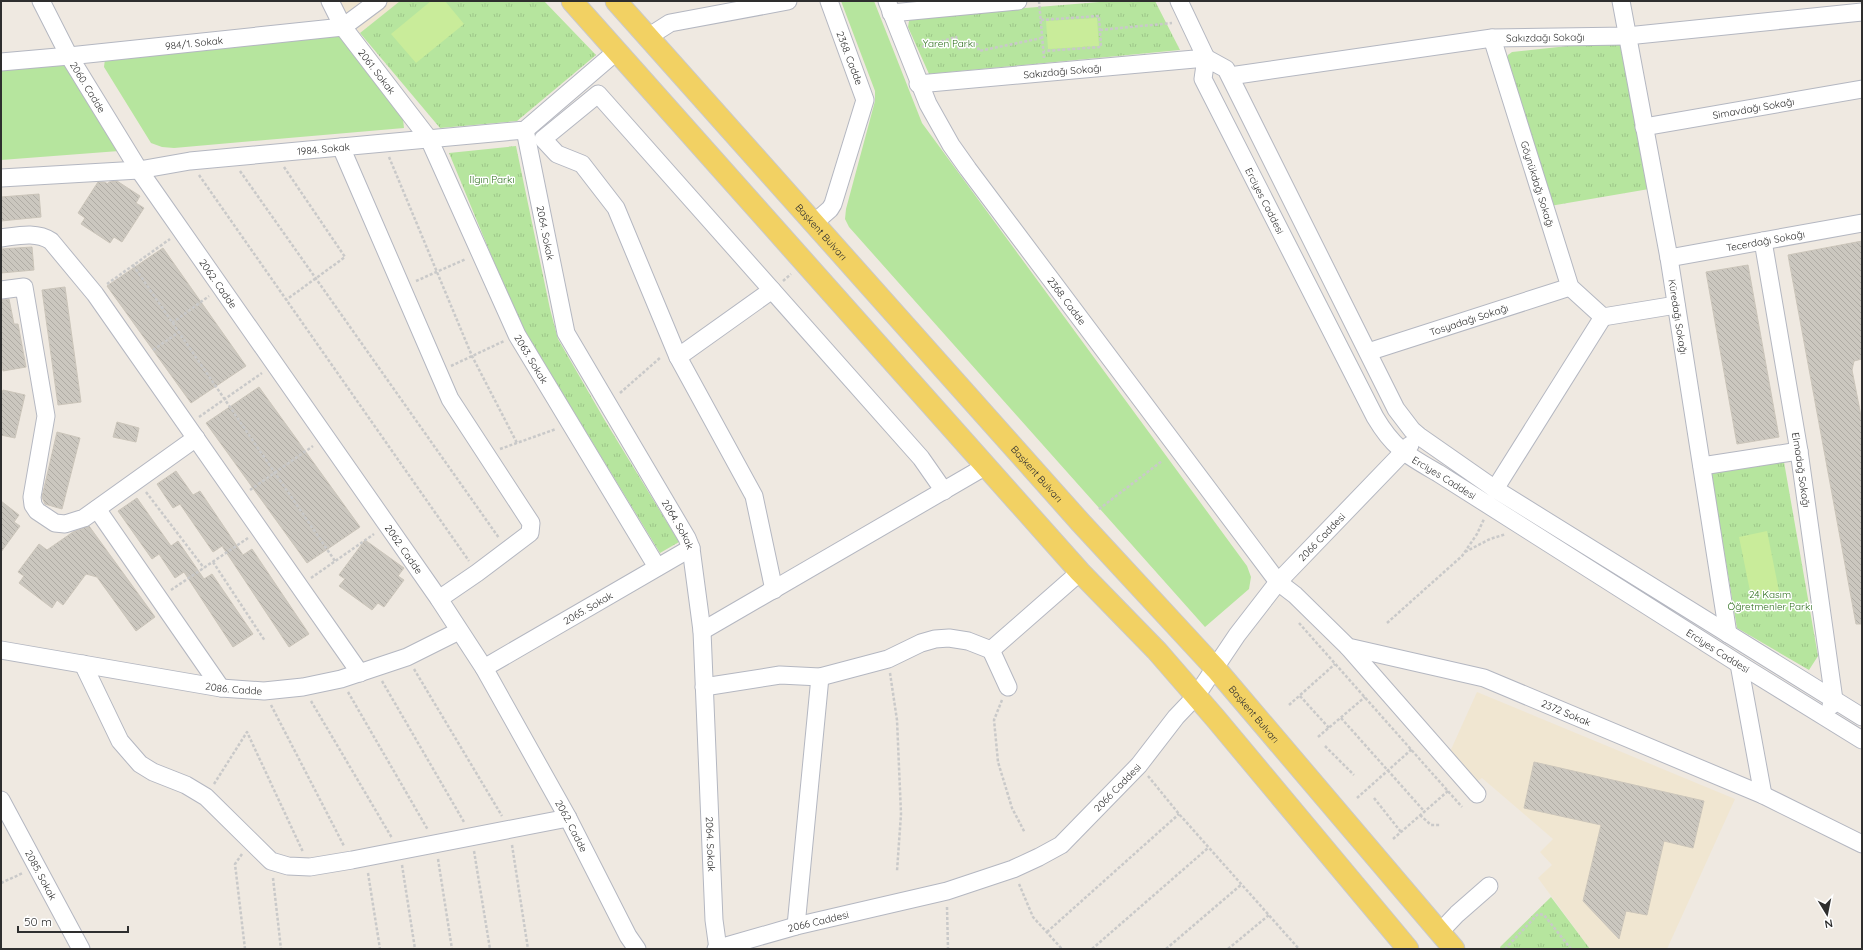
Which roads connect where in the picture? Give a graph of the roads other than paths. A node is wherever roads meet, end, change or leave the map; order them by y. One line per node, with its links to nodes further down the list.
1 (41, 1): 18 (street, 2060. Cadde)
2 (330, 1): 13 (street, 2061. Sokak)
3 (378, 1): 13 (street)
4 (572, 1): 17 (main road)
5 (616, 1): 15 (main road, Başkent Bulvarı)
6 (788, 1): 15 (street)
7 (829, 1): 30 (street, 2368. Cadde)
8 (1018, 1): 11 (street)
9 (1621, 1): 14 (street, Küredağı Sokağı)
10 (1184, 2): 19 (street)
11 (889, 7): 22 (street, 2368. Cadde)
12 (1862, 12): 14 (street, Sakızdağı Sokağı)
13 (343, 27): 18 (street, 984/1. Sokak); 26 (street, 2061. Sokak)
14 (1627, 36): 16 (street, Sakızdağı Sokağı); 24 (street, Küredağı Sokağı)
15 (648, 37): 30 (main road, Başkent Bulvarı)
16 (1492, 38): 21 (street, Sakızdağı Sokağı); 35 (street, Göynükdağı Sokağı)
17 (617, 52): 25 (street); 46 (main road)
18 (69, 56): 20 (street, 984/1. Sokak); 28 (street, 2060. Cadde)
19 (1206, 58): 21 (street, Erciyes Caddesi); 22 (street, Sakızdağı Sokağı); 45 (street, Erciyes Caddesi)
20 (1, 62)
21 (1230, 76): 41 (street, Erciyes Caddesi)
22 (918, 84): 54 (street, 2368. Cadde)
23 (1862, 89): 24 (street, Simavdağı Sokağı)
24 (1644, 127): 34 (street, Küredağı Sokağı)
25 (525, 130): 26 (street, 1984. Sokak); 51 (street, 2064. Sokak)
26 (429, 139): 27 (street, 1984. Sokak); 52 (street, 2063. Sokak)
27 (341, 147): 28 (street, 1984. Sokak); 56 (street)
28 (139, 170): 29 (street, 1984. Sokak); 56 (street, 2062. Cadde)
29 (1, 178)
30 (814, 223): 66 (main road, Başkent Bulvarı)
31 (1862, 223): 33 (street, Tecerdağı Sokağı)
32 (1, 238): 42 (street)
33 (1763, 241): 34 (street, Tecerdağı Sokağı); 44 (street, Elmadağ Sokağı)
34 (1669, 258): 38 (street, Küredağı Sokağı)
35 (1570, 287): 39 (street, Göynükdağı Sokağı); 41 (street, Tosyadağı Sokağı)
36 (1, 290): 50 (street)
37 (772, 290): 40 (street); 40 (street); 49 (street)
38 (1676, 305): 39 (street); 47 (street, Küredağı Sokağı)
39 (1602, 317): 48 (street)
40 (675, 351): 55 (street)
41 (1368, 352): 43 (street, Erciyes Caddesi)
42 (191, 432): 50 (street); 67 (street)
43 (1419, 436): 45 (street, 2066 Caddesi); 48 (street, Erciyes Caddesi)
44 (1799, 451): 47 (street); 73 (street, Elmadağ Sokağı)
45 (1403, 452): 54 (street, 2066 Caddesi); 64 (street, Erciyes Caddesi)
46 (986, 466): 49 (street); 53 (main road)
47 (1702, 466): 59 (street, Küredağı Sokağı)
48 (1495, 489): 59 (street, Erciyes Caddesi)
49 (944, 491): 55 (street)
50 (97, 508): 71 (street)
51 (690, 548): 52 (street, 2065. Sokak); 58 (street, 2064. Sokak)
52 (657, 567): 65 (street, 2065. Sokak)
53 (1080, 572): 62 (street); 72 (main road)
54 (1278, 582): 60 (street); 66 (street, 2066 Caddesi)
55 (774, 590): 58 (street)
56 (439, 599): 57 (street, 2062. Cadde)
57 (459, 631): 65 (street, 2062. Cadde); 67 (street, 2086. Cadde)
58 (702, 631): 69 (street, 2064. Sokak)
59 (1728, 634): 73 (street, Erciyes Caddesi)
60 (1348, 647): 77 (street); 78 (street, 2372 Sokak)
61 (1, 650): 63 (street, 2086. Cadde)
62 (992, 650): 68 (street); 70 (street)
63 (83, 664): 71 (street, 2086. Cadde); 80 (street)
64 (1739, 664): 74 (street, Erciyes Caddesi); 78 (street)
65 (484, 668): 80 (street, 2062. Cadde)
66 (1216, 669): 72 (street, 2066 Caddesi); 84 (main road, Başkent Bulvarı)
67 (367, 670): 71 (street, 2086. Cadde)
68 (820, 678): 69 (street); 83 (street)
69 (704, 687): 87 (street, 2064. Sokak)
70 (1008, 687)
71 (221, 688)
72 (1196, 696): 83 (street, 2066 Caddesi); 88 (main road)
73 (1834, 700): 74 (street); 75 (street, Erciyes Caddesi)
74 (1824, 717): 76 (street, Erciyes Caddesi)
75 (1862, 717)
76 (1862, 740)
77 (1477, 794)
78 (1763, 795): 81 (street, 2372 Sokak)
79 (1, 800): 85 (street, 2085. Sokak)
80 (568, 818): 86 (street, 2062. Cadde)
81 (1862, 844)
82 (1489, 886): 84 (street)
83 (796, 926): 87 (street, 2066 Caddesi)
84 (1439, 933): 89 (main road, Başkent Bulvarı)
85 (80, 949)
86 (637, 949)
87 (717, 949)
88 (1408, 949)
89 (1454, 949)

